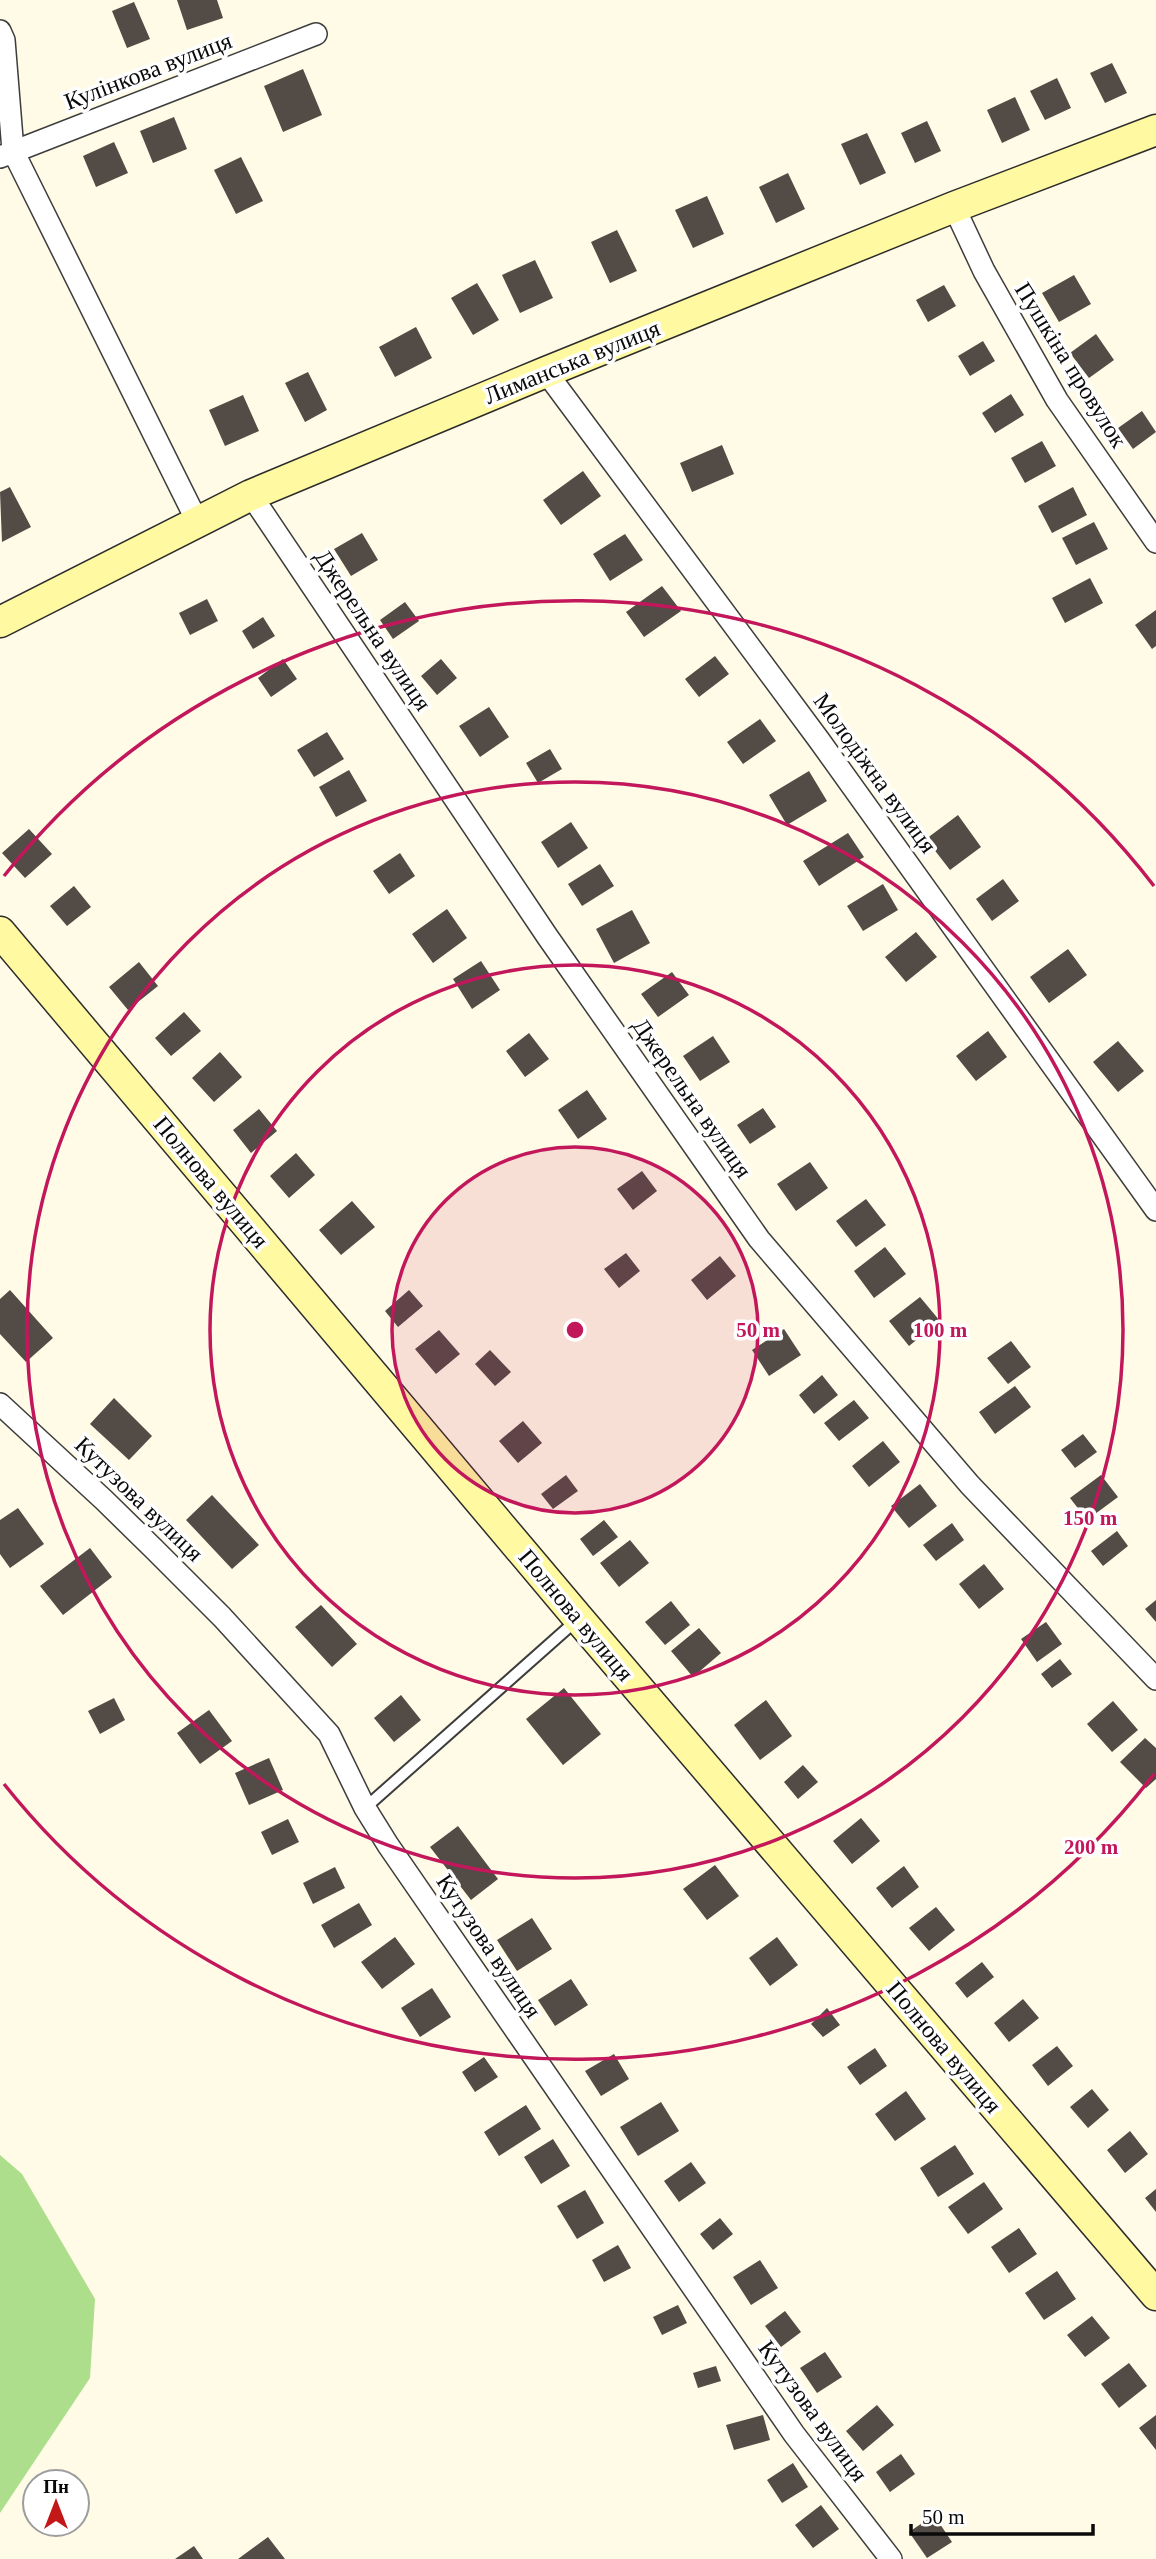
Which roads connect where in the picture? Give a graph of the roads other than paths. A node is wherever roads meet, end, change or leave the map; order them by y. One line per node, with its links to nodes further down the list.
1 (0, 31): 4 (street)
2 (316, 34): 4 (street, Кулінкова вулиця)
3 (1156, 130): 5 (street, Лиманська вулиця)
4 (7, 154): 8 (street)
5 (954, 207): 6 (street, Лиманська вулиця); 9 (street, Пушкіна провулок)
6 (546, 372): 7 (street, Лиманська вулиця); 12 (street, Молодіжна вулиця)
7 (251, 495): 8 (street, Лиманська вулиця); 15 (street, Джерельна вулиця)
8 (198, 521): 10 (street, Лиманська вулиця)
9 (1156, 542)
10 (0, 622)
11 (0, 932): 14 (street, Полнова вулиця)
12 (1156, 1210)
13 (0, 1404): 16 (street, Кутузова вулиця)
14 (579, 1619): 16 (lane); 17 (street, Полнова вулиця)
15 (1156, 1679)
16 (365, 1808): 18 (street, Кутузова вулиця)
17 (1156, 2295)
18 (891, 2559)

